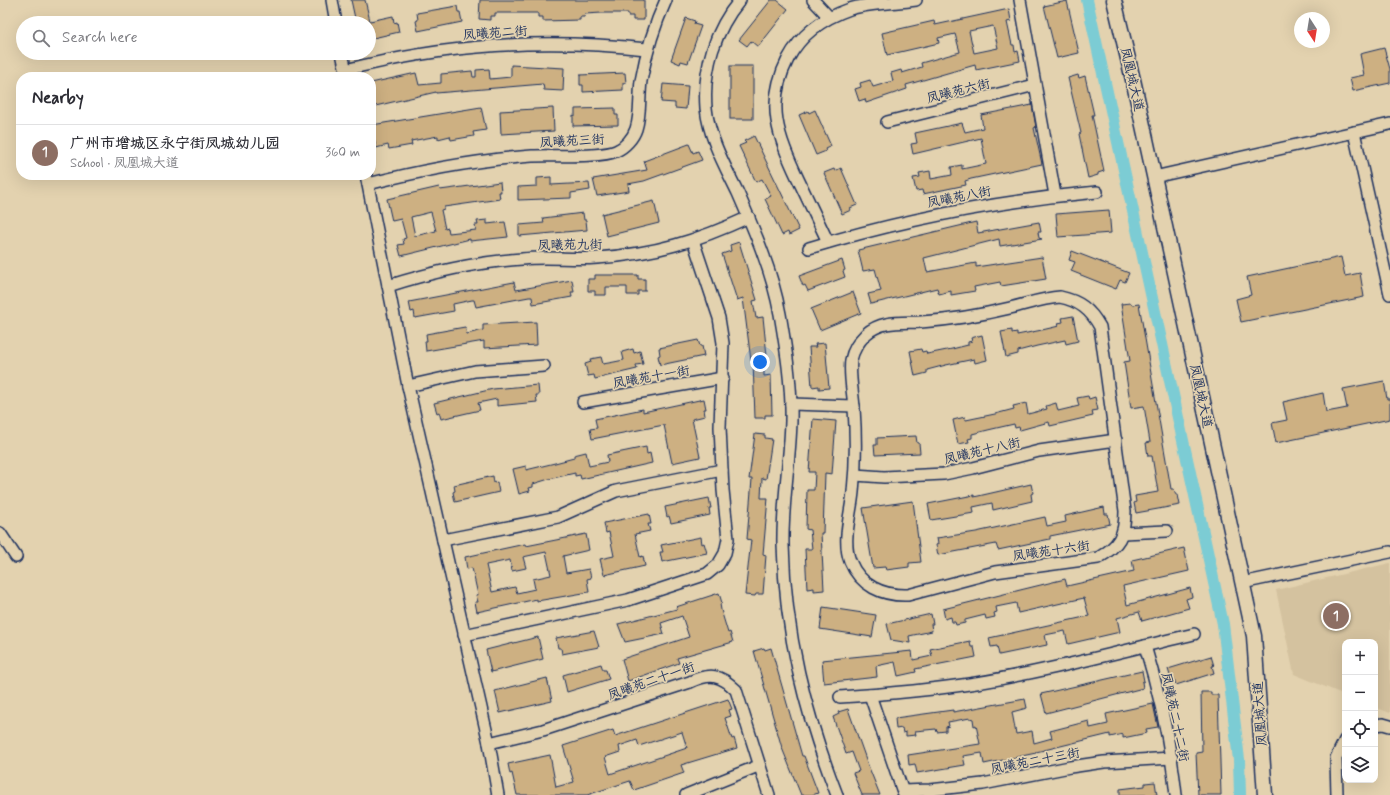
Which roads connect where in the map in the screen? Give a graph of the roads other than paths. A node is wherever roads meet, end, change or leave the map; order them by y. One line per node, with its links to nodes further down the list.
1 (332, 0): 8 (street)
2 (666, 0): 10 (street, 凤曦苑三街)
3 (740, 0): 23 (street)
4 (813, 0): 9 (street)
5 (916, 0): 9 (street)
6 (1020, 0): 14 (street)
7 (1114, 0): 18 (main road, 凤凰城大道)
8 (335, 16)
9 (829, 17): 25 (street)
10 (648, 49): 13 (street, 凤曦苑二街); 19 (street, 凤曦苑三街)
11 (343, 60): 12 (street)
12 (346, 72)
13 (350, 72)
14 (1035, 85): 15 (street, 凤曦苑六街); 22 (street)
15 (887, 122)
16 (1390, 124): 17 (street)
17 (1354, 132): 18 (street); 28 (street)
18 (1154, 177): 44 (main road, 凤凰城大道)
19 (376, 179)
20 (367, 180): 27 (street)
21 (1097, 192): 22 (street, 凤曦苑八街)
22 (1055, 195): 25 (street, 凤曦苑八街)
23 (748, 217): 24 (street, 凤曦苑九街); 33 (street)
24 (693, 240): 27 (street, 凤曦苑九街); 30 (street)
25 (828, 242): 26 (street, 凤曦苑八街)
26 (810, 248)
27 (388, 286): 31 (street)
28 (1390, 294)
29 (544, 366): 31 (street)
30 (723, 378): 32 (street, 凤曦苑十一街); 36 (street)
31 (408, 386): 41 (street)
32 (583, 402)
33 (790, 404): 34 (street); 60 (street)
34 (854, 406): 35 (street, 凤曦苑十六街); 37 (street, 凤曦苑十六街)
35 (1116, 440): 37 (street, 凤曦苑十八街); 40 (street, 凤曦苑十六街)
36 (722, 470): 41 (street); 46 (street)
37 (854, 475): 40 (street, 凤曦苑十六街)
38 (1167, 531): 40 (street)
39 (0, 533): 43 (street)
40 (1122, 533)
41 (443, 540): 46 (street)
42 (1390, 552): 44 (street)
43 (16, 557)
44 (1242, 583): 62 (main road, 凤凰城大道)
45 (1194, 634): 47 (street)
46 (464, 635): 52 (street)
47 (1144, 646): 48 (street); 54 (street, 凤曦苑二十二街)
48 (870, 695): 49 (street); 56 (street)
49 (840, 698)
50 (1378, 725): 51 (street)
51 (1390, 726)
52 (489, 743): 55 (street, 凤曦苑二十一街); 57 (street)
53 (1342, 746): 63 (street)
54 (1172, 758): 56 (street, 凤曦苑二十三街); 61 (street, 凤曦苑二十二街)
55 (758, 766): 58 (street); 59 (street, 凤曦苑二十一街)
56 (903, 793)
57 (498, 795)
58 (686, 795)
59 (769, 795)
60 (838, 795)
61 (1176, 795)
62 (1265, 795)
63 (1337, 795)

